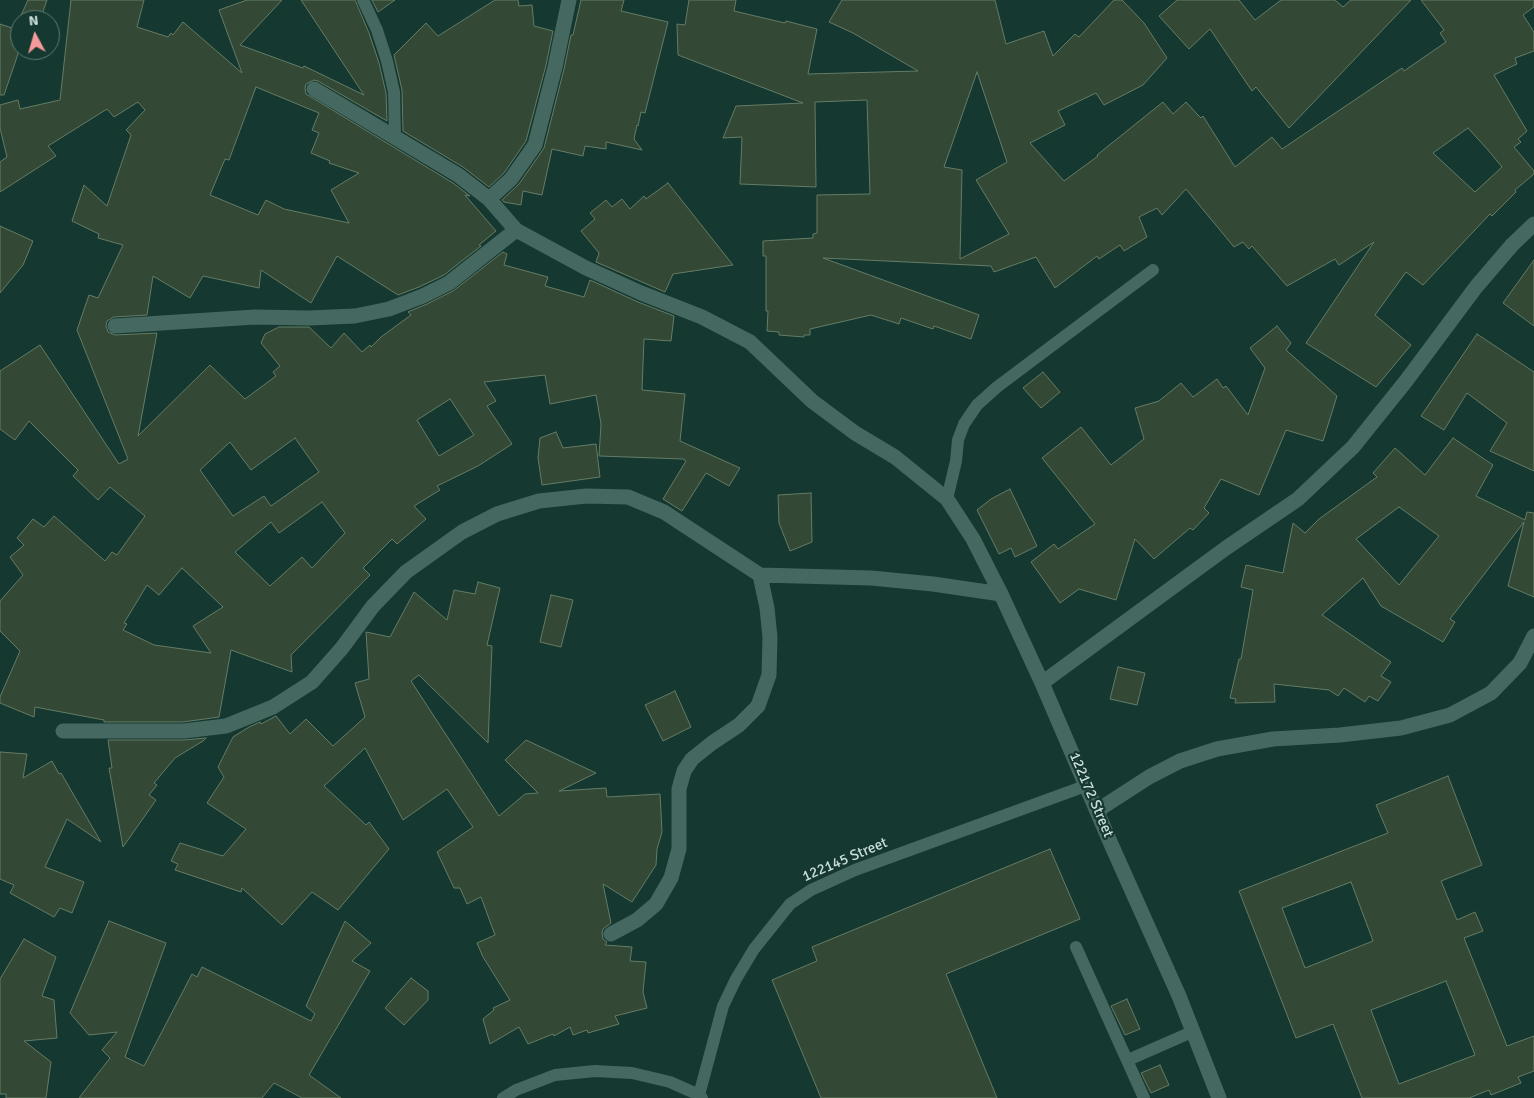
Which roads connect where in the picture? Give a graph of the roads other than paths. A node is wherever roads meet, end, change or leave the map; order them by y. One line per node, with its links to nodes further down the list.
1 (363, 0): 4 (lane)
2 (569, 0): 5 (street)
3 (314, 89): 4 (street)
4 (395, 136): 5 (street)
5 (489, 199): 7 (street)
6 (1534, 224): 14 (street)
7 (516, 230): 9 (street); 10 (street, 122172 Street)
8 (1152, 270): 10 (lane)
9 (115, 326)
10 (947, 499): 12 (street, 122172 Street)
11 (760, 575): 12 (street); 15 (street); 18 (street)
12 (1001, 594): 14 (street, 122172 Street)
13 (1534, 636): 17 (street)
14 (1042, 683): 16 (street, 122172 Street)
15 (63, 731)
16 (1088, 785): 17 (street, 122172 Street); 22 (lane, 122145 Street)
17 (1098, 810): 20 (street, 122172 Street)
18 (611, 934)
19 (1076, 947): 21 (lane)
20 (1194, 1031): 21 (lane); 25 (street, 122172 Street)
21 (1128, 1060): 24 (lane)
22 (701, 1096): 23 (lane)
23 (504, 1098)
24 (1144, 1098)
25 (1219, 1098)

